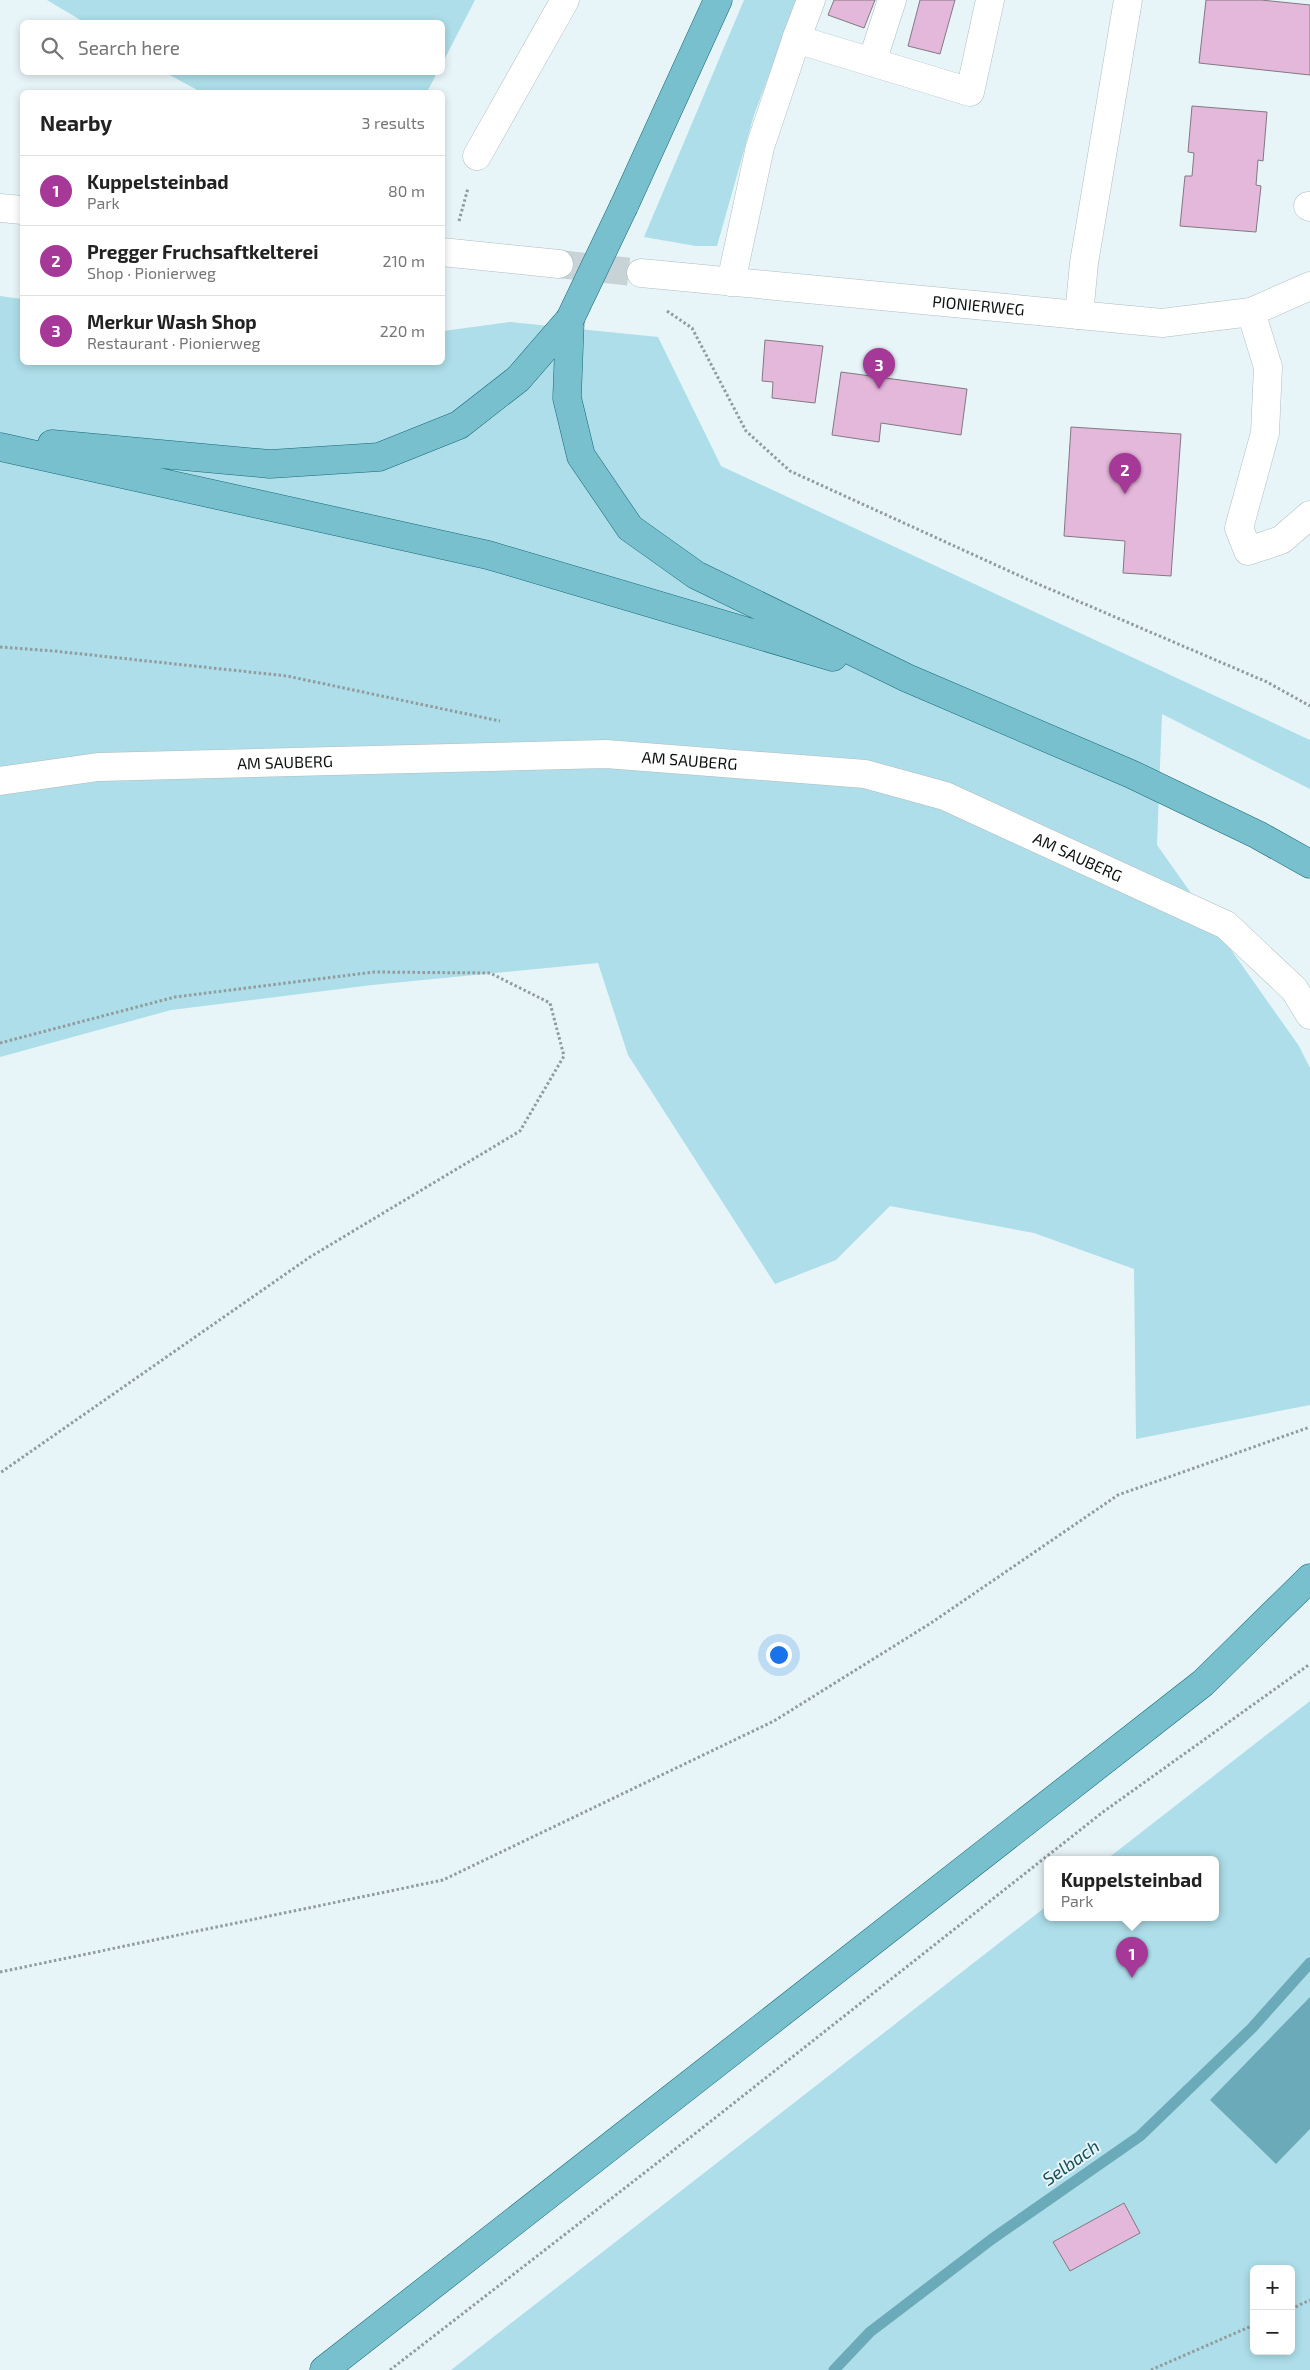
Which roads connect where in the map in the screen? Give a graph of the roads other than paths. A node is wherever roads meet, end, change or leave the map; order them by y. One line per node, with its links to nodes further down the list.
1 (565, 0): 9 (street)
2 (718, 0): 19 (main road, bridge)
3 (811, 0): 7 (street)
4 (892, 0): 8 (street)
5 (990, 0): 8 (street)
6 (1128, 0): 18 (street)
7 (796, 39): 8 (street); 15 (street)
8 (872, 62)
9 (477, 156)
10 (0, 208): 11 (street)
11 (20, 210)
12 (446, 253): 13 (street)
13 (559, 264)
14 (641, 272): 15 (street, PIONIERWEG)
15 (731, 282): 18 (street, PIONIERWEG)
16 (1310, 286): 17 (street, PIONIERWEG)
17 (1251, 312): 18 (street, PIONIERWEG); 22 (street)
18 (1079, 315)
19 (570, 319): 20 (main road); 23 (main road)
20 (0, 439)
21 (0, 447): 23 (main road)
22 (1310, 516)
23 (907, 678): 25 (main road)
24 (0, 781): 26 (street, AM SAUBERG)
25 (1310, 864)
26 (1310, 1015)
27 (1310, 1578): 28 (main road)
28 (324, 2370)

